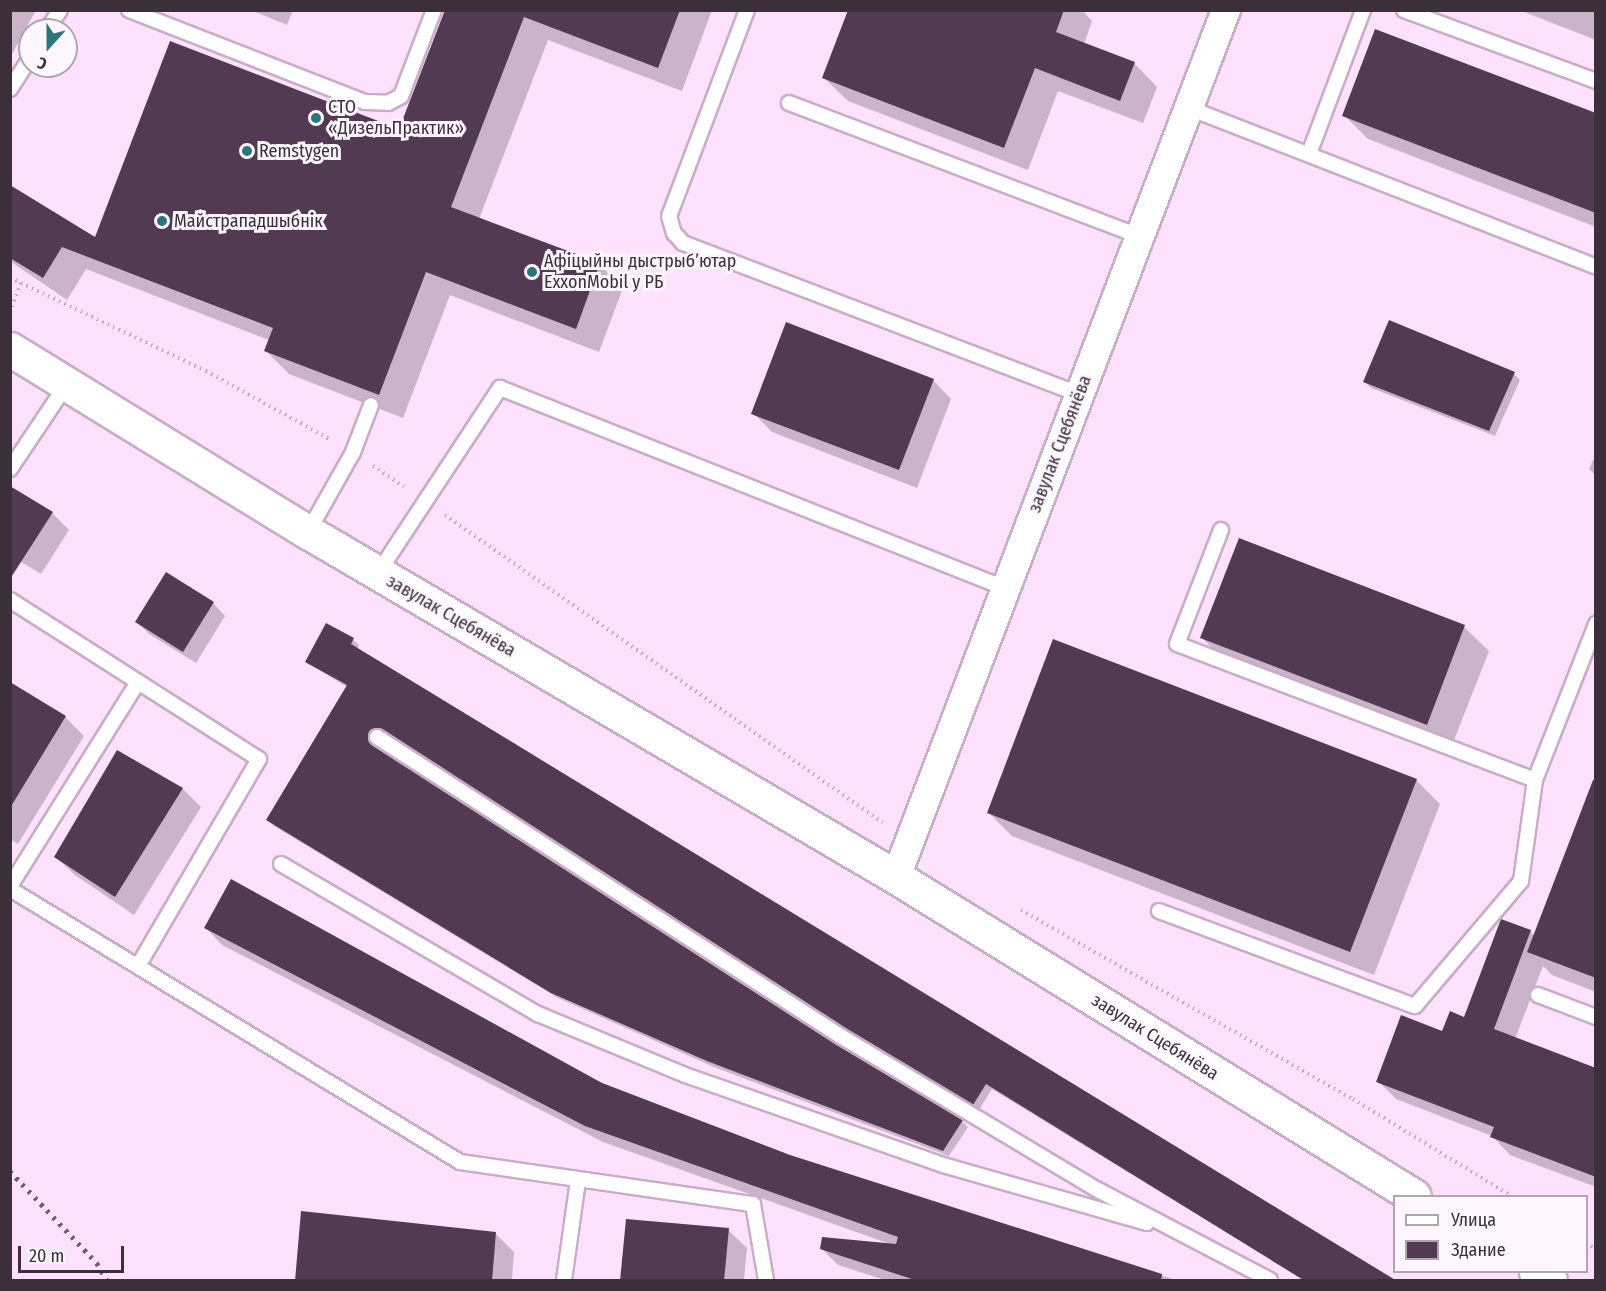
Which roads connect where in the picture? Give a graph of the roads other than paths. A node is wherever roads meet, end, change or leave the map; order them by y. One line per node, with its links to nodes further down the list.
1 (129, 10): 2 (lane)
2 (434, 10)
3 (747, 10): 15 (lane)
4 (1226, 10): 9 (street, завулак Сцебянёва)
5 (1363, 10): 10 (lane)
6 (1404, 10): 7 (lane)
7 (1596, 81)
8 (789, 103): 11 (lane)
9 (1189, 108): 10 (lane); 11 (street, завулак Сцебянёва)
10 (1309, 154): 12 (lane)
11 (1142, 237): 15 (street, завулак Сцебянёва)
12 (1596, 267)
13 (10, 349): 14 (street, завулак Сцебянёва)
14 (67, 384): 17 (lane); 19 (street, завулак Сцебянёва)
15 (1078, 394): 21 (street, завулак Сцебянёва)
16 (371, 405): 19 (lane)
17 (10, 469)
18 (1221, 530): 26 (lane)
19 (308, 532): 20 (street, завулак Сцебянёва)
20 (378, 573): 21 (lane); 28 (street, завулак Сцебянёва)
21 (1005, 588): 28 (street, завулак Сцебянёва)
22 (10, 600): 24 (lane)
23 (1596, 624): 26 (lane)
24 (138, 682): 29 (lane); 31 (lane)
25 (377, 737): 36 (lane)
26 (1535, 780): 30 (lane)
27 (281, 864): 36 (lane)
28 (896, 877): 35 (street, завулак Сцебянёва)
29 (10, 888): 31 (lane)
30 (1159, 910)
31 (138, 966): 34 (lane)
32 (1538, 995): 33 (lane)
33 (1596, 1017)
34 (578, 1180): 37 (lane); 38 (lane)
35 (1411, 1195)
36 (1172, 1230): 39 (lane)
37 (767, 1280)
38 (564, 1281)
39 (1270, 1281)

